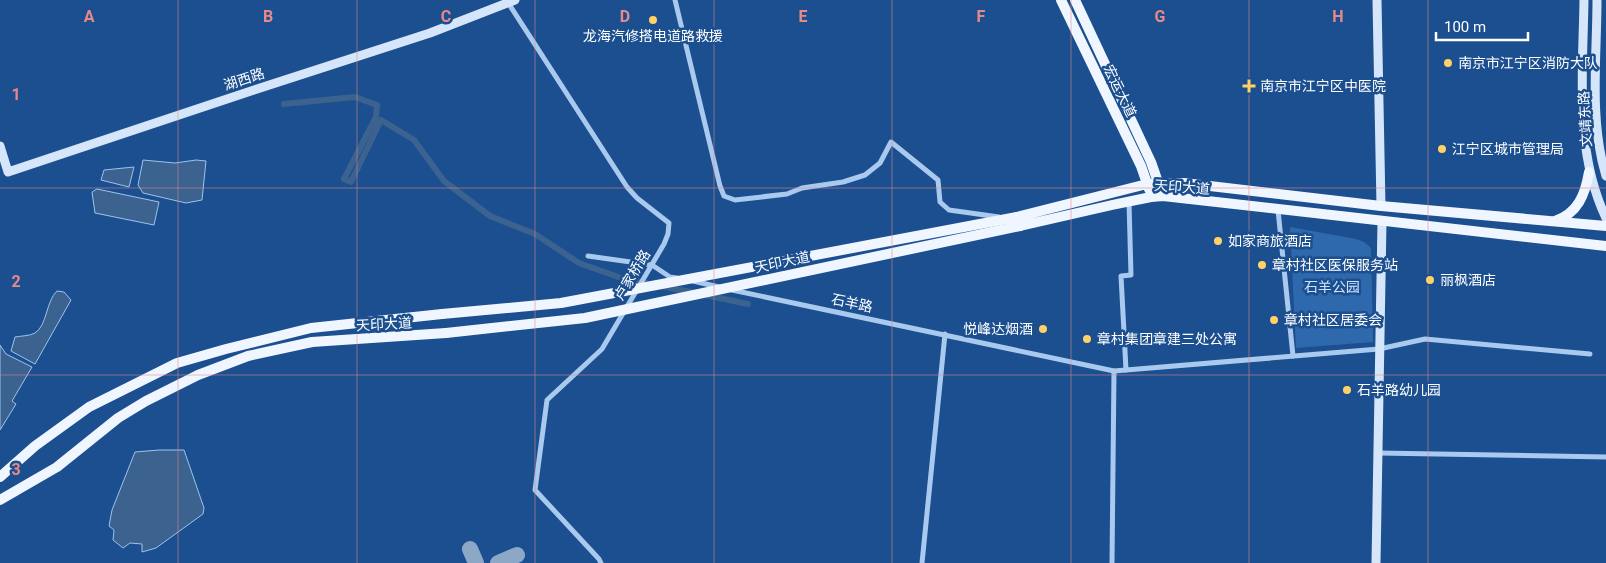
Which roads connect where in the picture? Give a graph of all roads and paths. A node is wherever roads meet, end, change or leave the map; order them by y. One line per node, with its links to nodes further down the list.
1 (675, 0): 19 (street)
2 (1061, 0): 12 (main road, 宏运大道)
3 (1075, 0): 11 (main road, 宏运大道)
4 (1377, 0): 16 (street)
5 (1584, 0): 9 (street, 文靖东路)
6 (1597, 0): 10 (street, 文靖东路)
7 (510, 1): 8 (street, 湖西路); 25 (street, 卢家桥路)
8 (0, 146)
9 (1589, 172): 18 (street, 文靖东路); 21 (main road)
10 (1606, 176)
11 (1159, 183): 12 (main road, 天印大道); 13 (main road, 宏运大道); 16 (main road, 天印大道)
12 (1147, 184): 14 (main road, 宏运大道); 19 (main road, 天印大道)
13 (1162, 196): 14 (main road, 天印大道); 17 (main road, 天印大道)
14 (1151, 197): 15 (main road, 天印大道)
15 (1128, 201): 19 (main road, 天印大道); 30 (street)
16 (1381, 206): 21 (main road, 天印大道)
17 (1278, 210): 20 (main road, 天印大道); 29 (street)
18 (1606, 218)
19 (1019, 222): 34 (main road, 天印大道, bridge); 35 (main road, 天印大道, bridge)
20 (1382, 222): 23 (main road, 天印大道); 27 (street)
21 (1555, 222): 22 (main road, 天印大道)
22 (1606, 226)
23 (1606, 246)
24 (588, 256): 25 (street, 石羊路)
25 (652, 265): 26 (street, 石羊路); 36 (street, 卢家桥路)
26 (945, 334): 31 (street, 石羊路); 37 (street)
27 (1379, 349): 28 (street, 石羊路); 29 (street, 石羊路); 32 (street)
28 (1590, 354)
29 (1293, 356): 30 (street, 石羊路)
30 (1126, 370): 31 (street, 石羊路)
31 (1114, 371): 38 (street)
32 (1377, 453): 33 (street); 39 (street)
33 (1606, 457)
34 (0, 477)
35 (0, 500)
36 (601, 563)
37 (922, 563)
38 (1112, 563)
39 (1376, 563)

